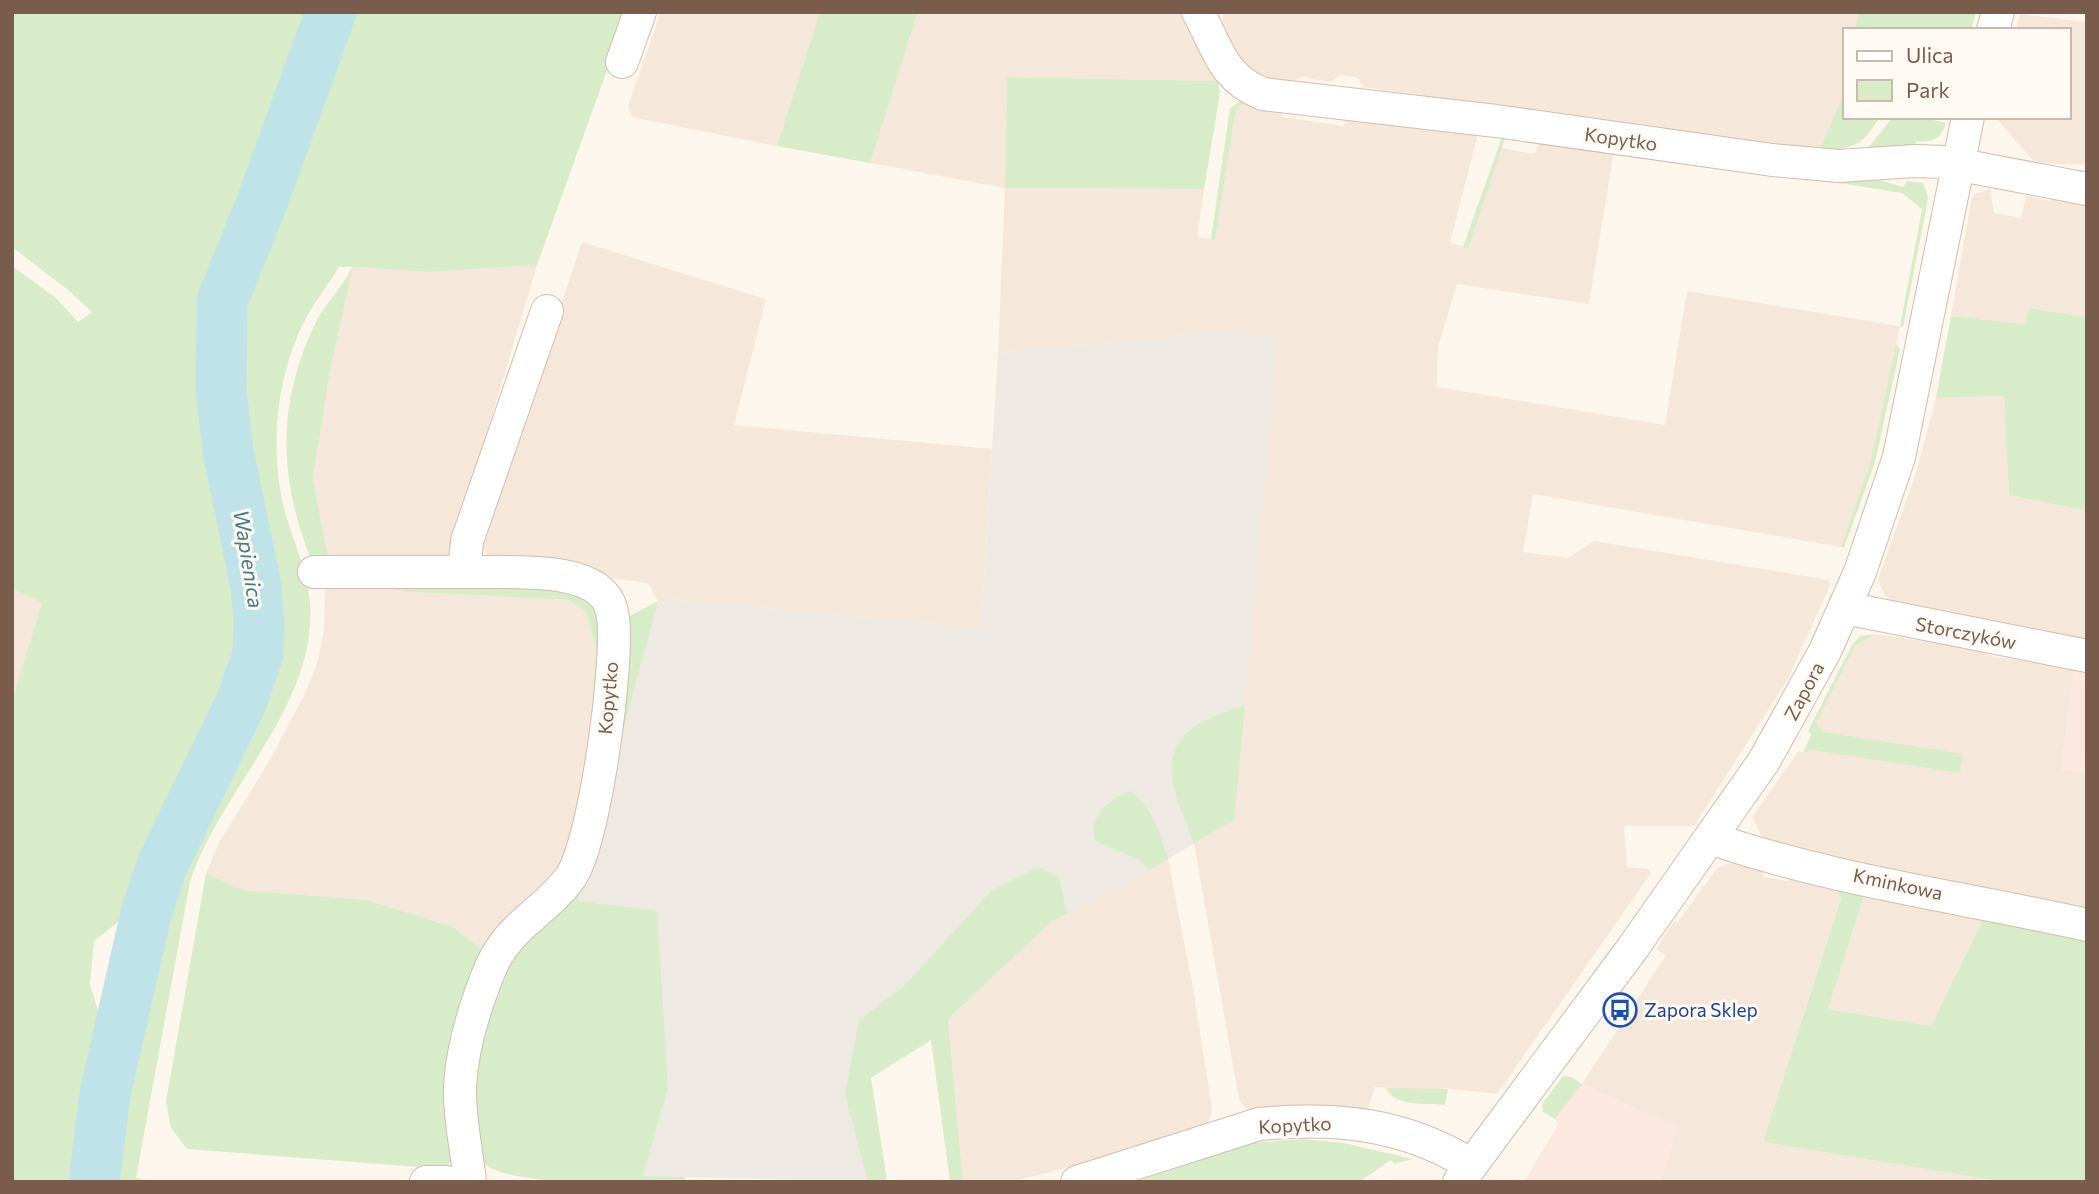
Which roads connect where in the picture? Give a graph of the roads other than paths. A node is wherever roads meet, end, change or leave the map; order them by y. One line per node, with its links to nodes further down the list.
1 (640, 12): 3 (street)
2 (1198, 12): 5 (street, Kopytko)
3 (622, 62)
4 (1968, 119): 5 (street, Zapora)
5 (1958, 164): 6 (street, Kopytko); 10 (street, Zapora)
6 (2087, 189)
7 (547, 311): 9 (street)
8 (314, 572): 9 (street, Kopytko)
9 (464, 572): 15 (street, Kopytko)
10 (1845, 608): 11 (street, Storczyków); 12 (street, Zapora)
11 (2087, 656)
12 (1710, 838): 13 (street, Kminkowa); 14 (street, Zapora)
13 (2087, 925)
14 (1465, 1173): 16 (street, Kopytko)
15 (470, 1182)
16 (1077, 1182)

